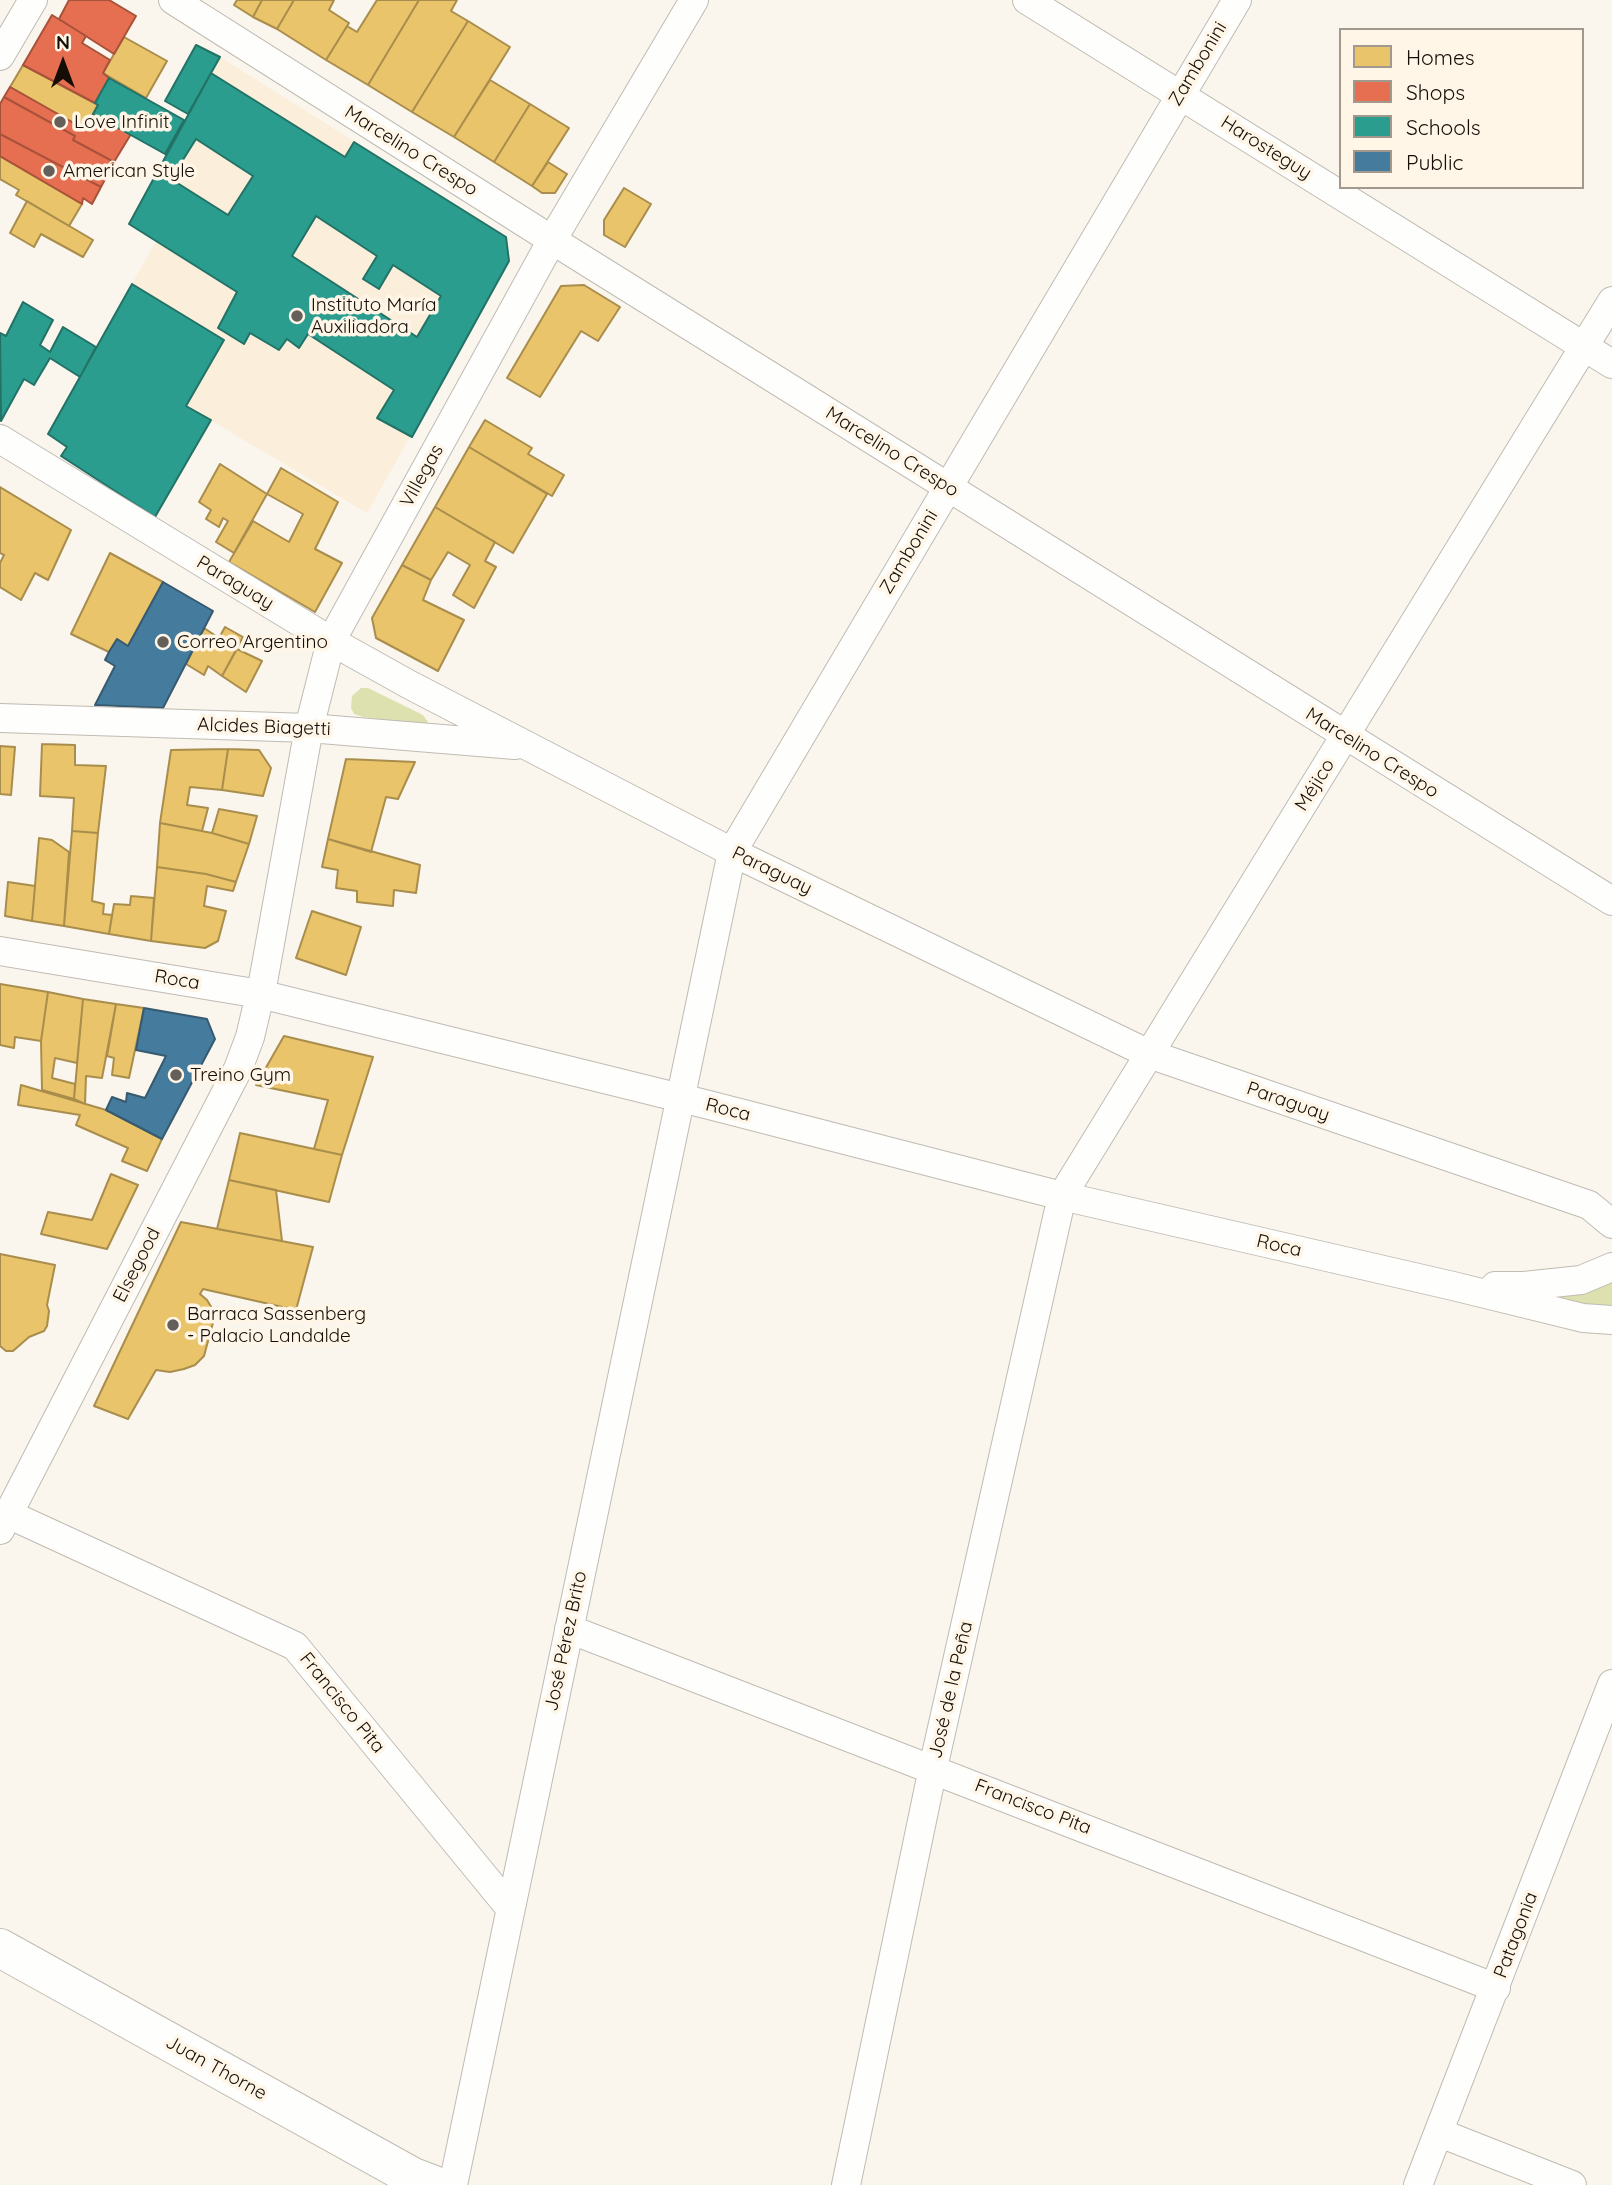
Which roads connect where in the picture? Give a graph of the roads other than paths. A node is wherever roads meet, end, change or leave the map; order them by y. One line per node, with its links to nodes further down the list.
1 (33, 0): 6 (street)
2 (173, 0): 8 (street, Marcelino Crespo)
3 (694, 0): 8 (street, Villegas)
4 (1027, 0): 7 (street, Harosteguy)
5 (1237, 0): 7 (street, Zambonini)
6 (0, 56)
7 (1179, 94): 10 (street, Harosteguy); 13 (street, Zambonini)
8 (552, 240): 13 (street, Marcelino Crespo); 14 (street, Villegas)
9 (1612, 301): 10 (street, Méjico)
10 (1585, 346): 11 (street, Harosteguy); 17 (street, Méjico)
11 (1612, 363)
12 (0, 439): 14 (street, Paraguay)
13 (947, 487): 17 (street, Marcelino Crespo); 19 (street, Zambonini)
14 (331, 641): 16 (street, Villegas); 18 (street, Paraguay)
15 (0, 718): 16 (street, Alcides Biagetti)
16 (309, 728): 18 (street, Alcides Biagetti); 22 (street, Villegas)
17 (1345, 736): 20 (street, Marcelino Crespo); 23 (street, Méjico)
18 (528, 747): 19 (street, Paraguay)
19 (732, 852): 23 (street, Paraguay); 24 (street, Zambonini)
20 (1612, 901)
21 (0, 951): 22 (street, Roca)
22 (260, 994): 24 (street, Roca); 31 (street, Elsegood)
23 (1149, 1054): 25 (street, Méjico); 26 (street, Paraguay)
24 (680, 1098): 25 (street, Roca); 32 (street, José Pérez Brito)
25 (1062, 1196): 29 (street, Roca); 34 (street, José de la Peña)
26 (1600, 1203): 27 (street, Paraguay)
27 (1612, 1224)
28 (1612, 1267): 29 (street)
29 (1453, 1286): 30 (street)
30 (1612, 1320)
31 (4, 1522): 35 (street, Francisco Pita)
32 (569, 1629): 34 (street, Francisco Pita); 35 (street, José Pérez Brito)
33 (1612, 1684): 37 (street, Patagonia)
34 (933, 1768): 37 (street, Francisco Pita); 41 (street, José de la Peña)
35 (510, 1908): 40 (street, José Pérez Brito)
36 (0, 1948): 39 (street, Juan Thorne)
37 (1496, 1988): 38 (street, Patagonia)
38 (1440, 2133): 42 (street, Patagonia); 43 (street)
39 (434, 2185)
40 (453, 2185)
41 (846, 2185)
42 (1418, 2185)
43 (1572, 2185)

